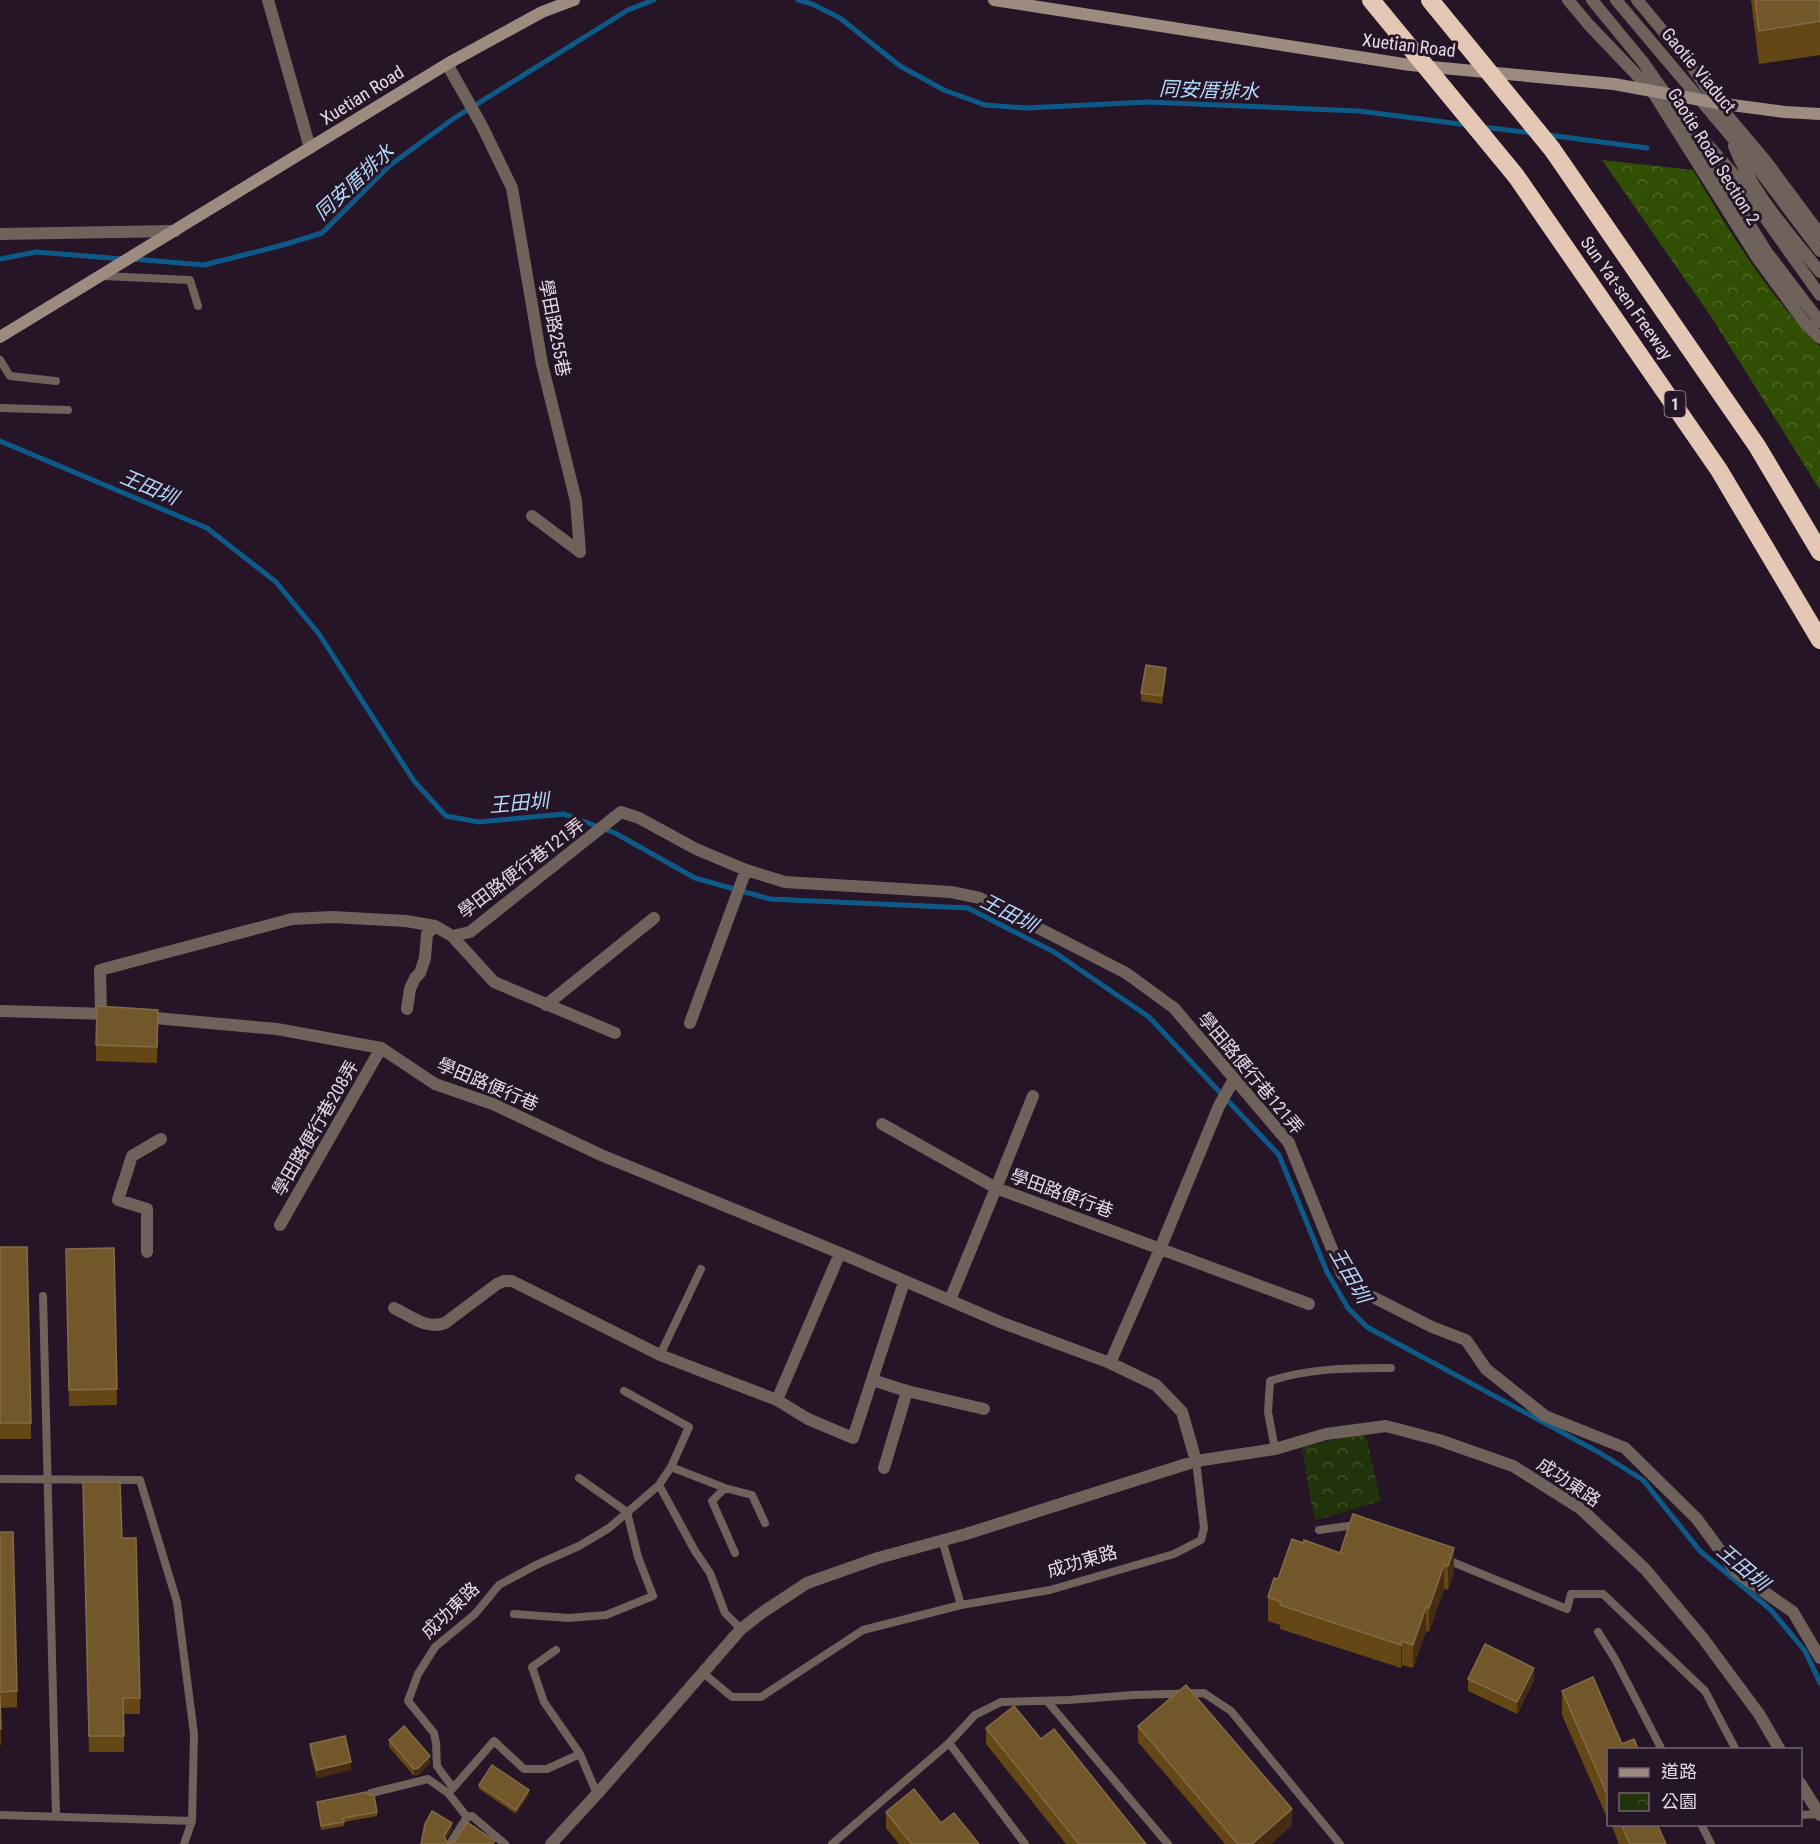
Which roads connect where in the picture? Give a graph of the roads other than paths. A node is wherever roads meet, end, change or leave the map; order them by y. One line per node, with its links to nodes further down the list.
1 (268, 0): 14 (street)
2 (574, 0): 10 (main road, Xuetian Road)
3 (994, 0): 11 (main road, Xuetian Road)
4 (1371, 0): 32 (highway, Sun Yat-sen Freeway / 1)
5 (1430, 0): 31 (highway, Sun Yat-sen Freeway)
6 (1569, 0): 11 (street, Gaotie Road Section 2)
7 (1592, 0): 23 (street, Gaotie Viaduct)
8 (1616, 0): 18 (street, Gaotie Viaduct)
9 (1637, 0): 12 (street, Gaotie Road Section 2)
10 (447, 64): 14 (main road, Xuetian Road); 30 (street, 學田路255巷)
11 (1652, 91): 12 (main road, Xuetian Road); 21 (street); 25 (street, Gaotie Road Section 2)
12 (1717, 103): 13 (main road, Xuetian Road); 17 (street, Gaotie Road Section 2); 19 (street, Gaotie Viaduct)
13 (1820, 114)
14 (310, 148): 15 (main road, Xuetian Road)
15 (175, 231): 16 (street); 20 (main road, Xuetian Road)
16 (0, 234)
17 (1820, 234)
18 (1820, 251)
19 (1820, 272)
20 (103, 276): 22 (lane); 24 (main road)
21 (1820, 295)
22 (198, 306)
23 (1820, 322)
24 (0, 337)
25 (1820, 338)
26 (0, 360): 27 (lane)
27 (56, 381)
28 (0, 408): 29 (lane)
29 (68, 410)
30 (531, 516)
31 (1820, 552)
32 (1820, 640)
33 (746, 870): 36 (street, 學田路便行巷121弄); 41 (street); 44 (street, 學田路便行巷121弄)
34 (654, 918): 37 (street)
35 (435, 926): 36 (street, 學田路便行巷121弄); 38 (street); 40 (street, 學田路便行巷121弄)
36 (452, 936): 37 (street)
37 (546, 1005): 42 (street)
38 (407, 1009)
39 (0, 1011): 40 (street, 學田路便行巷)
40 (101, 1013): 43 (street, 學田路便行巷)
41 (690, 1023)
42 (615, 1033)
43 (381, 1047): 49 (street, 學田路便行巷208弄); 52 (street, 學田路便行巷)
44 (1234, 1079): 50 (street); 88 (street, 學田路便行巷121弄)
45 (1032, 1096): 48 (street)
46 (882, 1124): 48 (street)
47 (161, 1139): 51 (street)
48 (996, 1188): 50 (street, 學田路便行巷); 56 (street, 學田路便行巷)
49 (280, 1225)
50 (1161, 1249): 57 (street, 學田路便行巷); 60 (street)
51 (147, 1252)
52 (840, 1253): 54 (street, 學田路便行巷); 65 (street)
53 (701, 1269): 59 (lane)
54 (904, 1282): 56 (street, 學田路便行巷); 62 (street)
55 (43, 1296): 73 (lane)
56 (950, 1300): 60 (street, 學田路便行巷)
57 (1309, 1304)
58 (394, 1308): 59 (street)
59 (660, 1355): 65 (street)
60 (1110, 1363): 68 (street, 學田路便行巷)
61 (1391, 1368): 67 (lane)
62 (872, 1380): 64 (street); 65 (street)
63 (624, 1391): 69 (lane, 成功東路)
64 (907, 1391): 66 (street); 70 (street)
65 (777, 1400)
66 (984, 1408)
67 (1275, 1449): 68 (street, 成功東路); 94 (street, 成功東路)
68 (1196, 1461): 80 (street, 成功東路); 83 (lane, 成功東路)
69 (671, 1467): 74 (lane, 成功東路); 75 (lane)
70 (884, 1468)
71 (579, 1478): 76 (lane)
72 (0, 1479): 73 (lane)
73 (46, 1479): 103 (lane); 105 (lane)
74 (659, 1485): 76 (lane, 成功東路); 85 (lane)
75 (724, 1488): 77 (lane); 81 (lane)
76 (627, 1512): 84 (lane); 97 (lane, 成功東路)
77 (765, 1523)
78 (1366, 1529): 79 (lane)
79 (1319, 1530)
80 (942, 1540): 83 (lane); 85 (street, 成功東路)
81 (735, 1552)
82 (1439, 1557): 93 (lane)
83 (961, 1605): 89 (lane, 成功東路)
84 (514, 1614)
85 (741, 1629): 89 (street, 成功東路)
86 (1598, 1632): 92 (lane)
87 (556, 1650): 95 (lane)
88 (1820, 1658)
89 (702, 1672): 99 (street, 成功東路)
90 (1047, 1701): 91 (lane); 113 (lane); 114 (lane)
91 (949, 1743): 107 (lane); 112 (lane)
92 (1661, 1748)
93 (1735, 1748)
94 (1779, 1748)
95 (580, 1754): 97 (lane); 99 (lane)
96 (1802, 1786): 102 (street)
97 (451, 1791): 98 (lane, 成功東路); 104 (lane, 成功東路)
98 (371, 1793)
99 (597, 1794): 111 (street, 成功東路)
100 (0, 1815): 103 (lane)
101 (1802, 1815): 102 (lane)
102 (1820, 1815)
103 (56, 1816): 105 (lane)
104 (467, 1817): 109 (lane); 110 (lane, 成功東路)
105 (192, 1821): 108 (lane)
106 (1702, 1826): 115 (lane)
107 (838, 1842)
108 (184, 1844)
109 (450, 1844)
110 (505, 1844)
111 (551, 1844)
112 (1025, 1844)
113 (1168, 1844)
114 (1341, 1844)
115 (1711, 1844)

